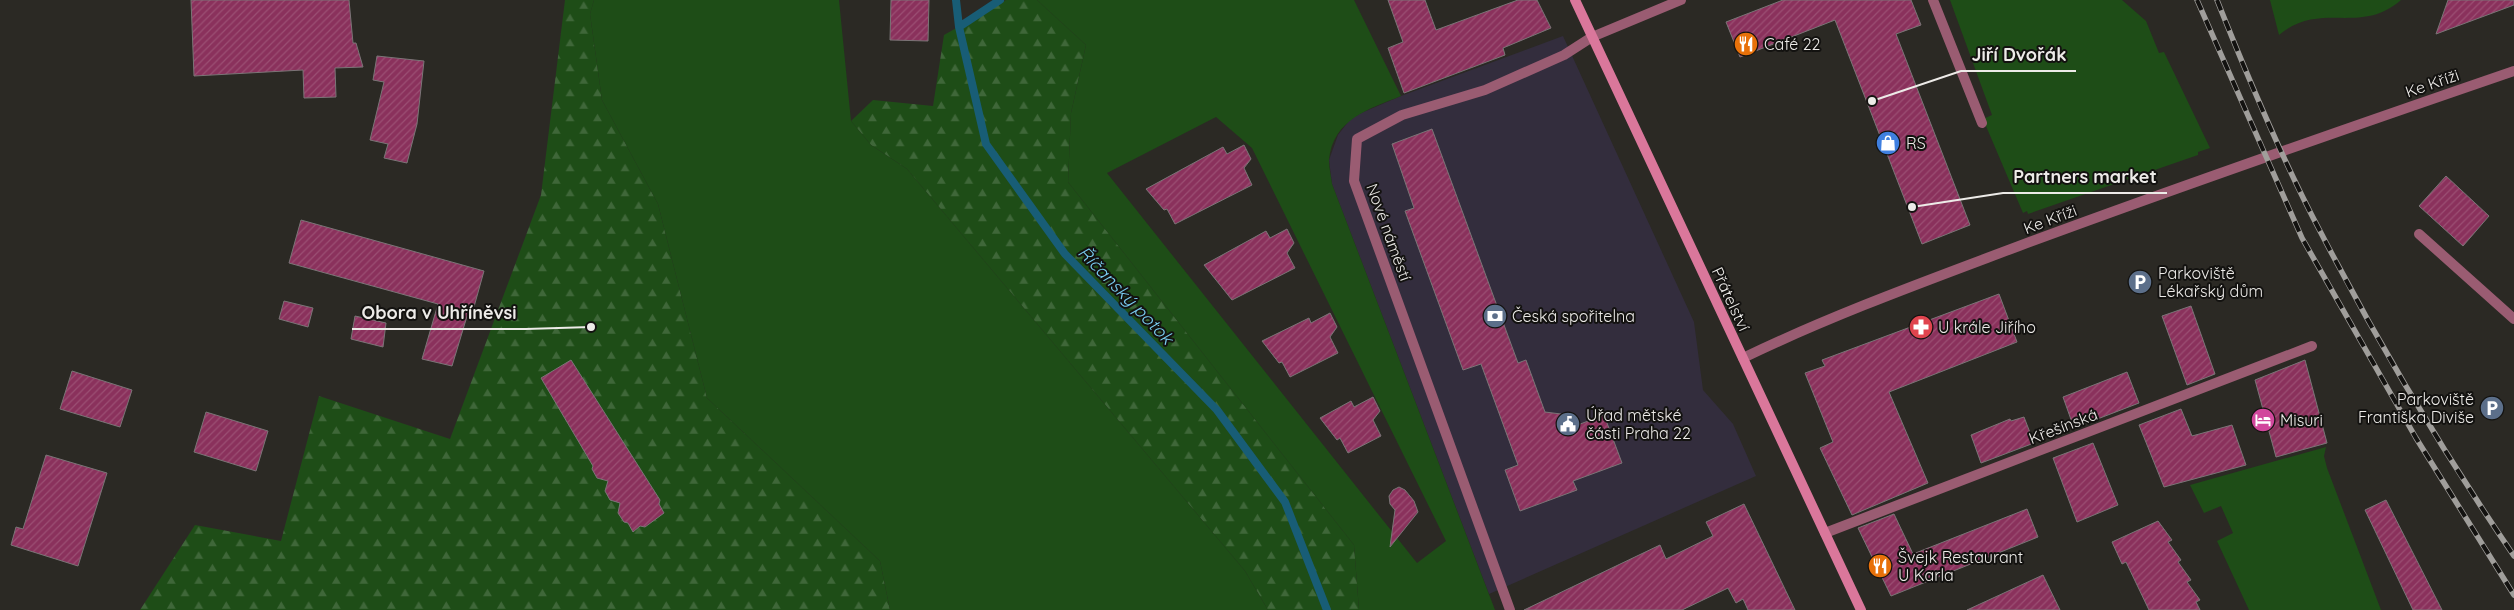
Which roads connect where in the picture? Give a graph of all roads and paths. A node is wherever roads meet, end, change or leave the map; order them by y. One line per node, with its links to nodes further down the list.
1 (1575, 0): 4 (main road, Přátelství)
2 (1681, 0): 4 (street, Nové náměstí)
3 (1933, 0): 6 (street)
4 (1592, 37): 10 (main road, Přátelství); 12 (street, Nové náměstí)
5 (2514, 71): 10 (street, Ke Kříži)
6 (1982, 124)
7 (2419, 234): 8 (street)
8 (2514, 319)
9 (2312, 346): 11 (street, Křešínská)
10 (1743, 358): 11 (main road, Přátelství)
11 (1825, 533): 13 (main road, Přátelství)
12 (1510, 610)
13 (1861, 610)

